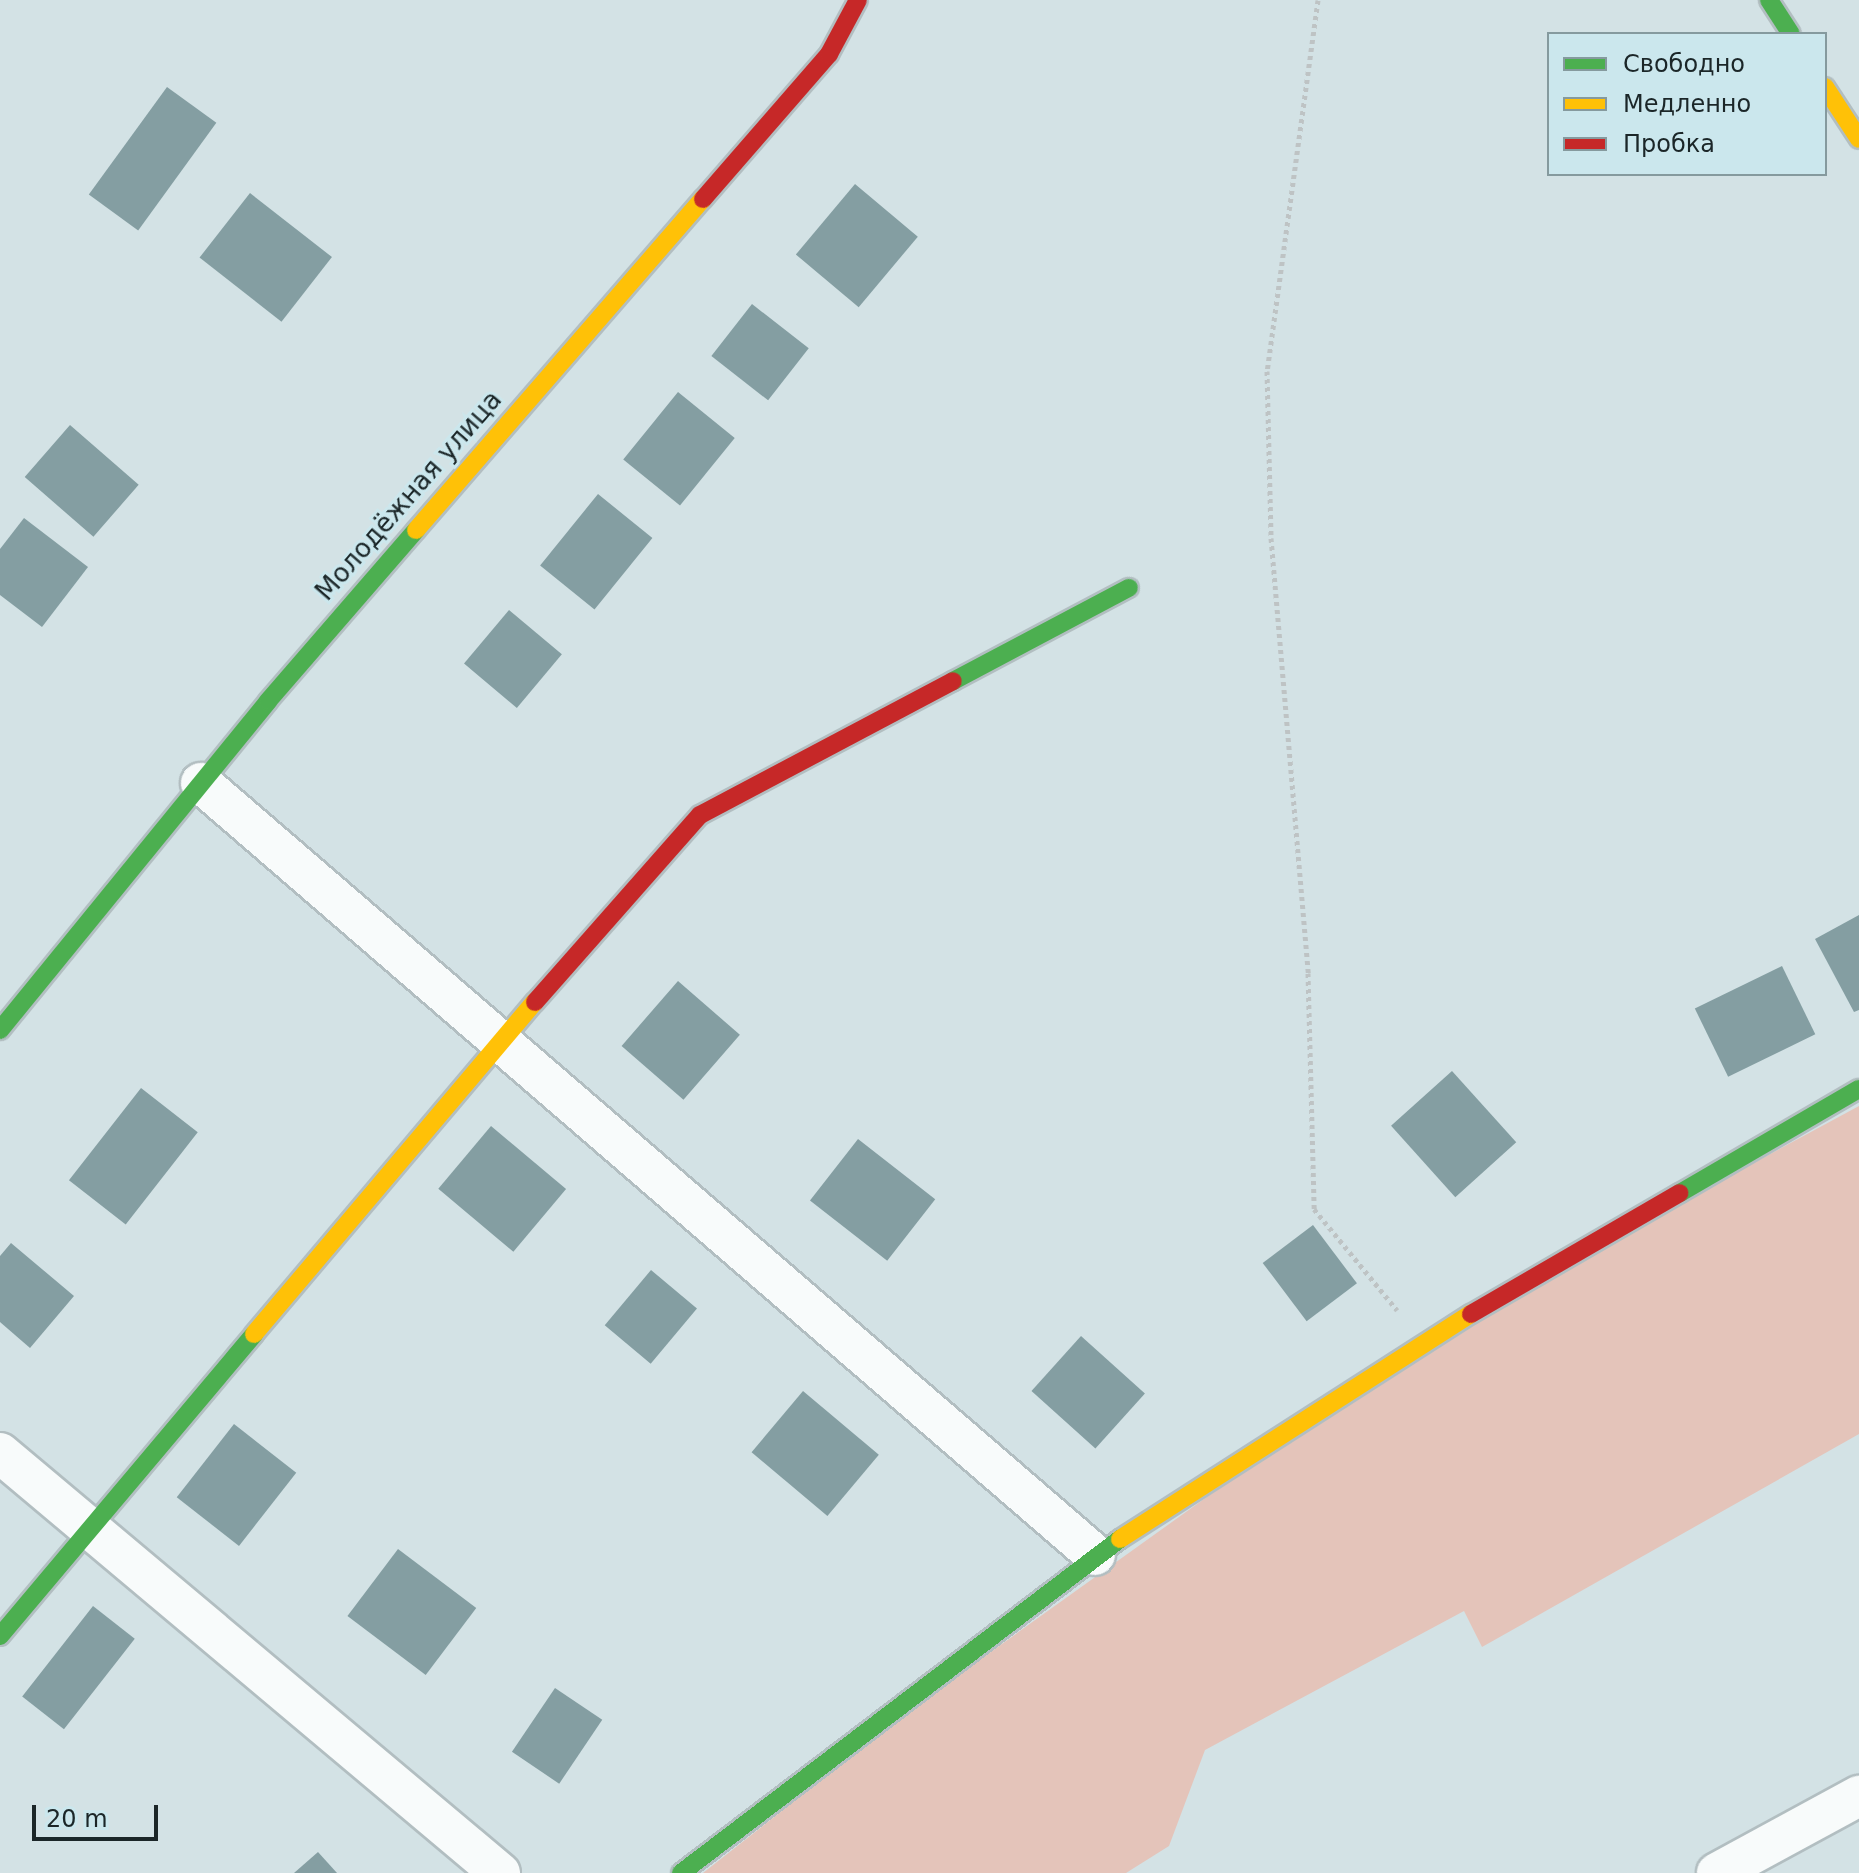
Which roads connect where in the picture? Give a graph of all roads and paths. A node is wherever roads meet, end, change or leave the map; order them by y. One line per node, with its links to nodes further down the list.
1 (858, 0): 8 (street, Молодёжная улица)
2 (1318, 0): 12 (path)
3 (1769, 0): 4 (street)
4 (1790, 32)
5 (1827, 90): 6 (street)
6 (1859, 139)
7 (1129, 588): 10 (street)
8 (201, 783): 9 (street, Молодёжная улица); 10 (street)
9 (0, 1030)
10 (501, 1040): 14 (street); 15 (street)
11 (1859, 1089): 12 (street)
12 (1423, 1342): 15 (street)
13 (0, 1453): 14 (street)
14 (91, 1525): 16 (street); 18 (street)
15 (1095, 1555): 19 (street)
16 (0, 1636)
17 (1859, 1796): 20 (street)
18 (500, 1873)
19 (681, 1873)
20 (1717, 1873)

